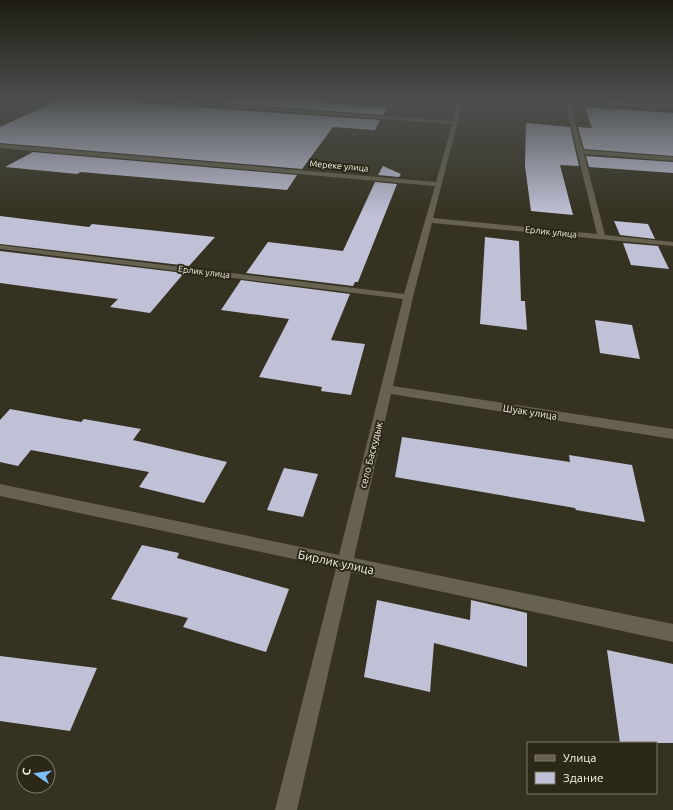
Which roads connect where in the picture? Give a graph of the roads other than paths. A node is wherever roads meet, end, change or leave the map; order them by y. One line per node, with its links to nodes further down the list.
1 (450, 139): 6 (street, село Баскудык)
2 (577, 139): 4 (street)
3 (0, 146): 6 (street, Мереке улица)
4 (580, 152): 5 (street); 8 (street)
5 (673, 159)
6 (438, 184): 7 (street, село Баскудык)
7 (429, 220): 8 (street, Ерлик улица); 11 (street, село Баскудык)
8 (602, 237): 9 (street, Ерлик улица)
9 (673, 244)
10 (0, 247): 11 (street, Ерлик улица)
11 (408, 297): 12 (street, село Баскудык)
12 (387, 389): 13 (street, Шуак улица); 15 (street, село Баскудык)
13 (673, 434)
14 (0, 490): 15 (street, Бирлик улица)
15 (344, 564): 16 (street, Бирлик улица); 17 (street, село Баскудык)
16 (673, 633)
17 (286, 810)

